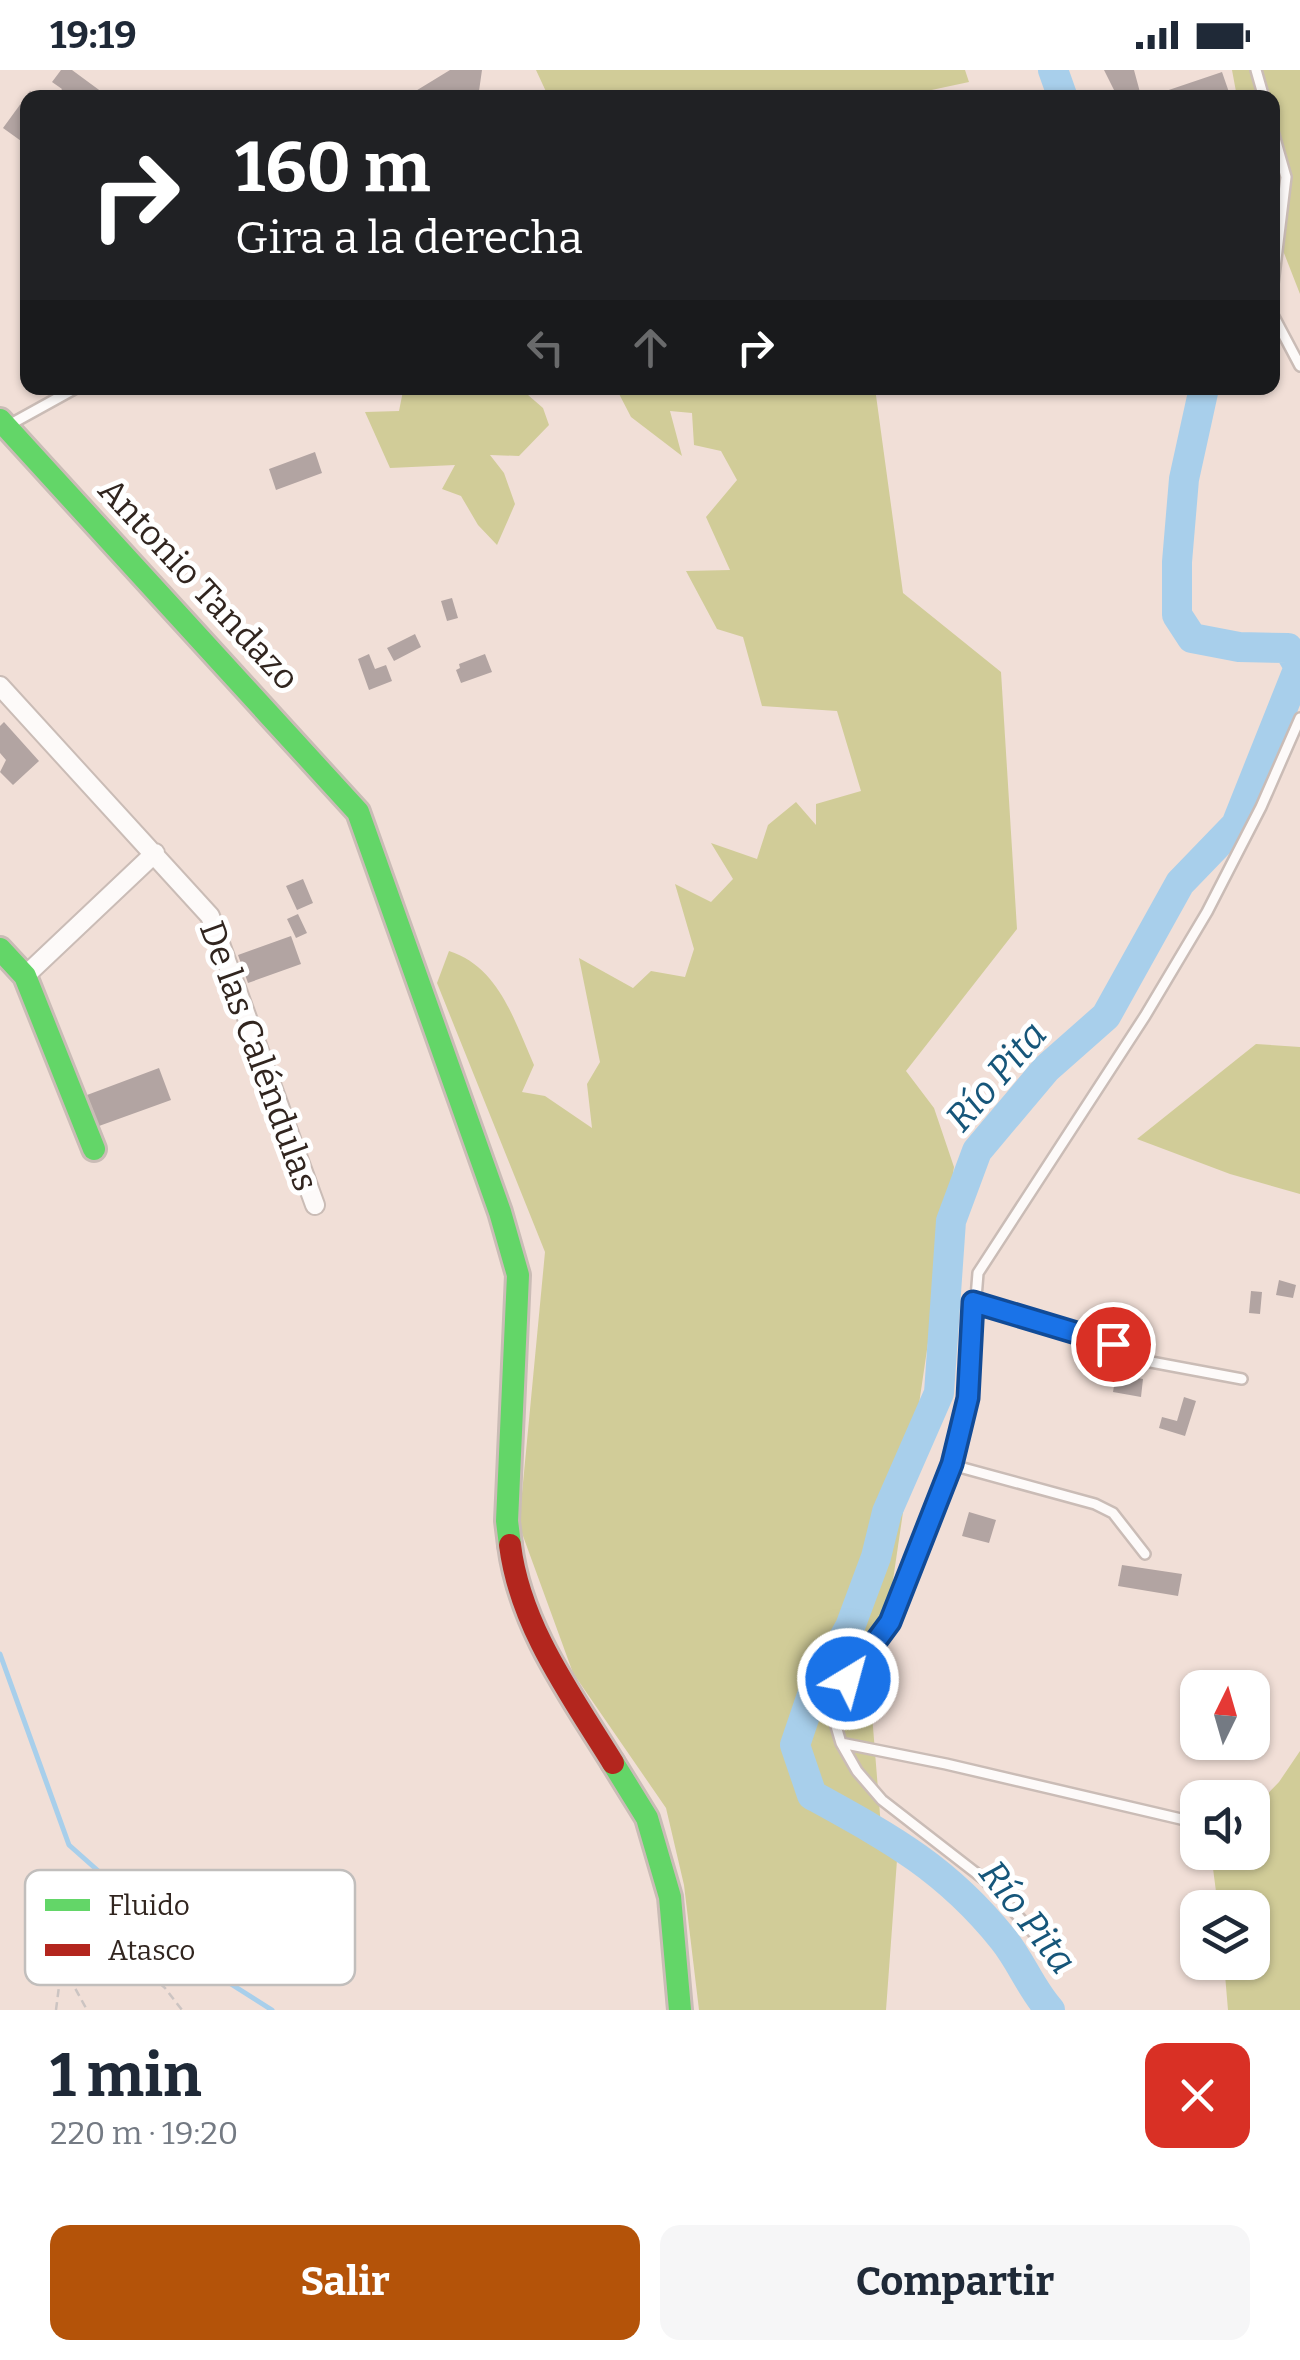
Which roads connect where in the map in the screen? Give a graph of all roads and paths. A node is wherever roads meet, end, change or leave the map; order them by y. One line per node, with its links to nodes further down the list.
1 (1280, 155): 2 (lane)
2 (1280, 226)
3 (1280, 328): 4 (lane)
4 (1300, 366)
5 (61, 395): 6 (lane)
6 (3, 423): 27 (street, Antonio Tandazo)
7 (0, 686): 9 (street, De las Caléndulas)
8 (1300, 718): 14 (lane)
9 (155, 853): 11 (street); 13 (street, De las Caléndulas)
10 (0, 949): 11 (street)
11 (25, 976): 12 (street)
12 (94, 1149)
13 (314, 1205)
14 (973, 1302): 15 (lane); 16 (lane)
15 (1242, 1380)
16 (952, 1464): 17 (lane); 18 (lane)
17 (1144, 1554)
18 (841, 1743): 19 (lane); 20 (lane)
19 (1180, 1819)
20 (1050, 1950)
21 (59, 1985): 24 (path)
22 (73, 1985): 25 (path)
23 (161, 1985): 26 (path)
24 (56, 2010)
25 (87, 2010)
26 (182, 2010)
27 (680, 2010)

